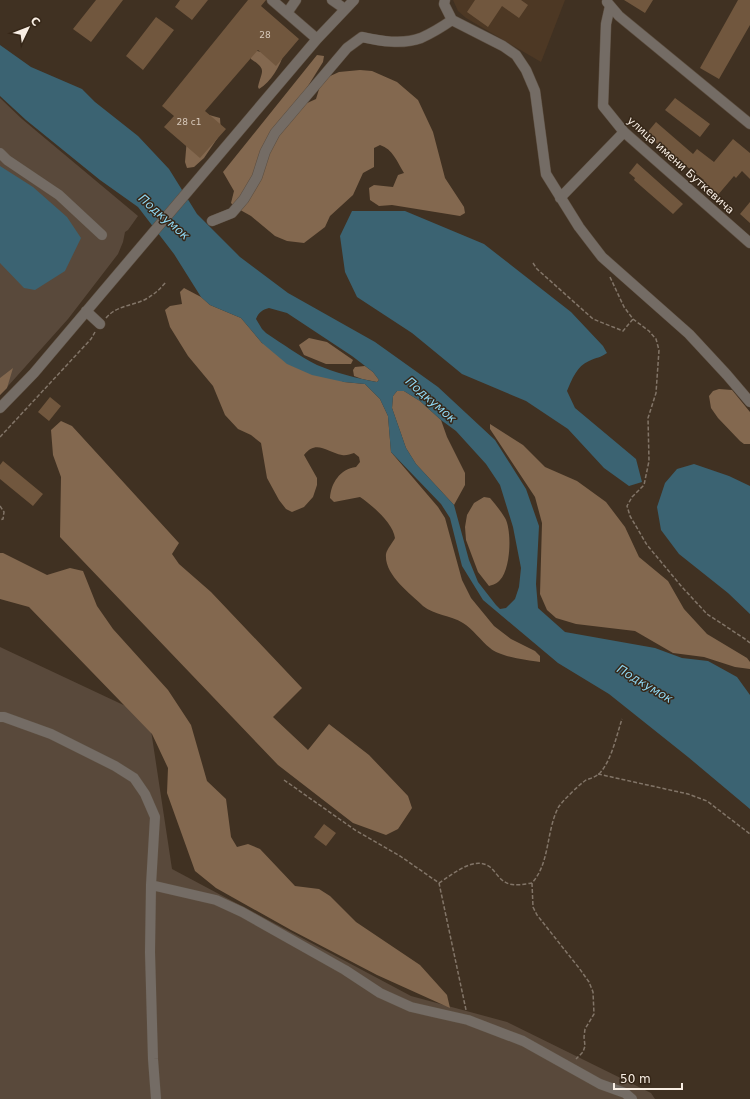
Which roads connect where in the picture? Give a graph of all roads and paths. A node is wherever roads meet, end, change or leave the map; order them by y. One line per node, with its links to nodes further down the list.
1 (272, 0): 8 (street)
2 (296, 0): 8 (street)
3 (332, 0): 7 (street)
4 (354, 0): 7 (street)
5 (445, 0): 9 (street)
6 (608, 3): 11 (street); 12 (street, улица имени Буткевича)
7 (346, 9): 10 (street)
8 (287, 13): 10 (street)
9 (452, 20): 14 (street); 15 (street)
10 (317, 39): 21 (street)
11 (750, 124)
12 (624, 132): 14 (street); 17 (street, улица имени Буткевича)
13 (0, 153): 16 (street)
14 (560, 198): 24 (street)
15 (212, 221)
16 (102, 235)
17 (750, 243)
18 (533, 263): 22 (path)
19 (609, 275): 22 (path)
20 (166, 282): 23 (path)
21 (86, 311): 23 (street); 25 (street)
22 (633, 319): 29 (path)
23 (100, 324): 26 (path)
24 (750, 402)
25 (0, 408)
26 (0, 437)
27 (0, 506): 28 (path)
28 (0, 520)
29 (750, 643)
30 (0, 717): 37 (street)
31 (622, 719): 32 (path)
32 (598, 774): 34 (path); 36 (path)
33 (284, 780): 35 (path)
34 (750, 834)
35 (439, 883): 36 (path); 38 (path)
36 (532, 883): 39 (path)
37 (151, 885): 38 (street); 40 (street)
38 (468, 1020): 39 (street)
39 (568, 1066): 41 (street)
40 (156, 1099)
41 (632, 1099)

